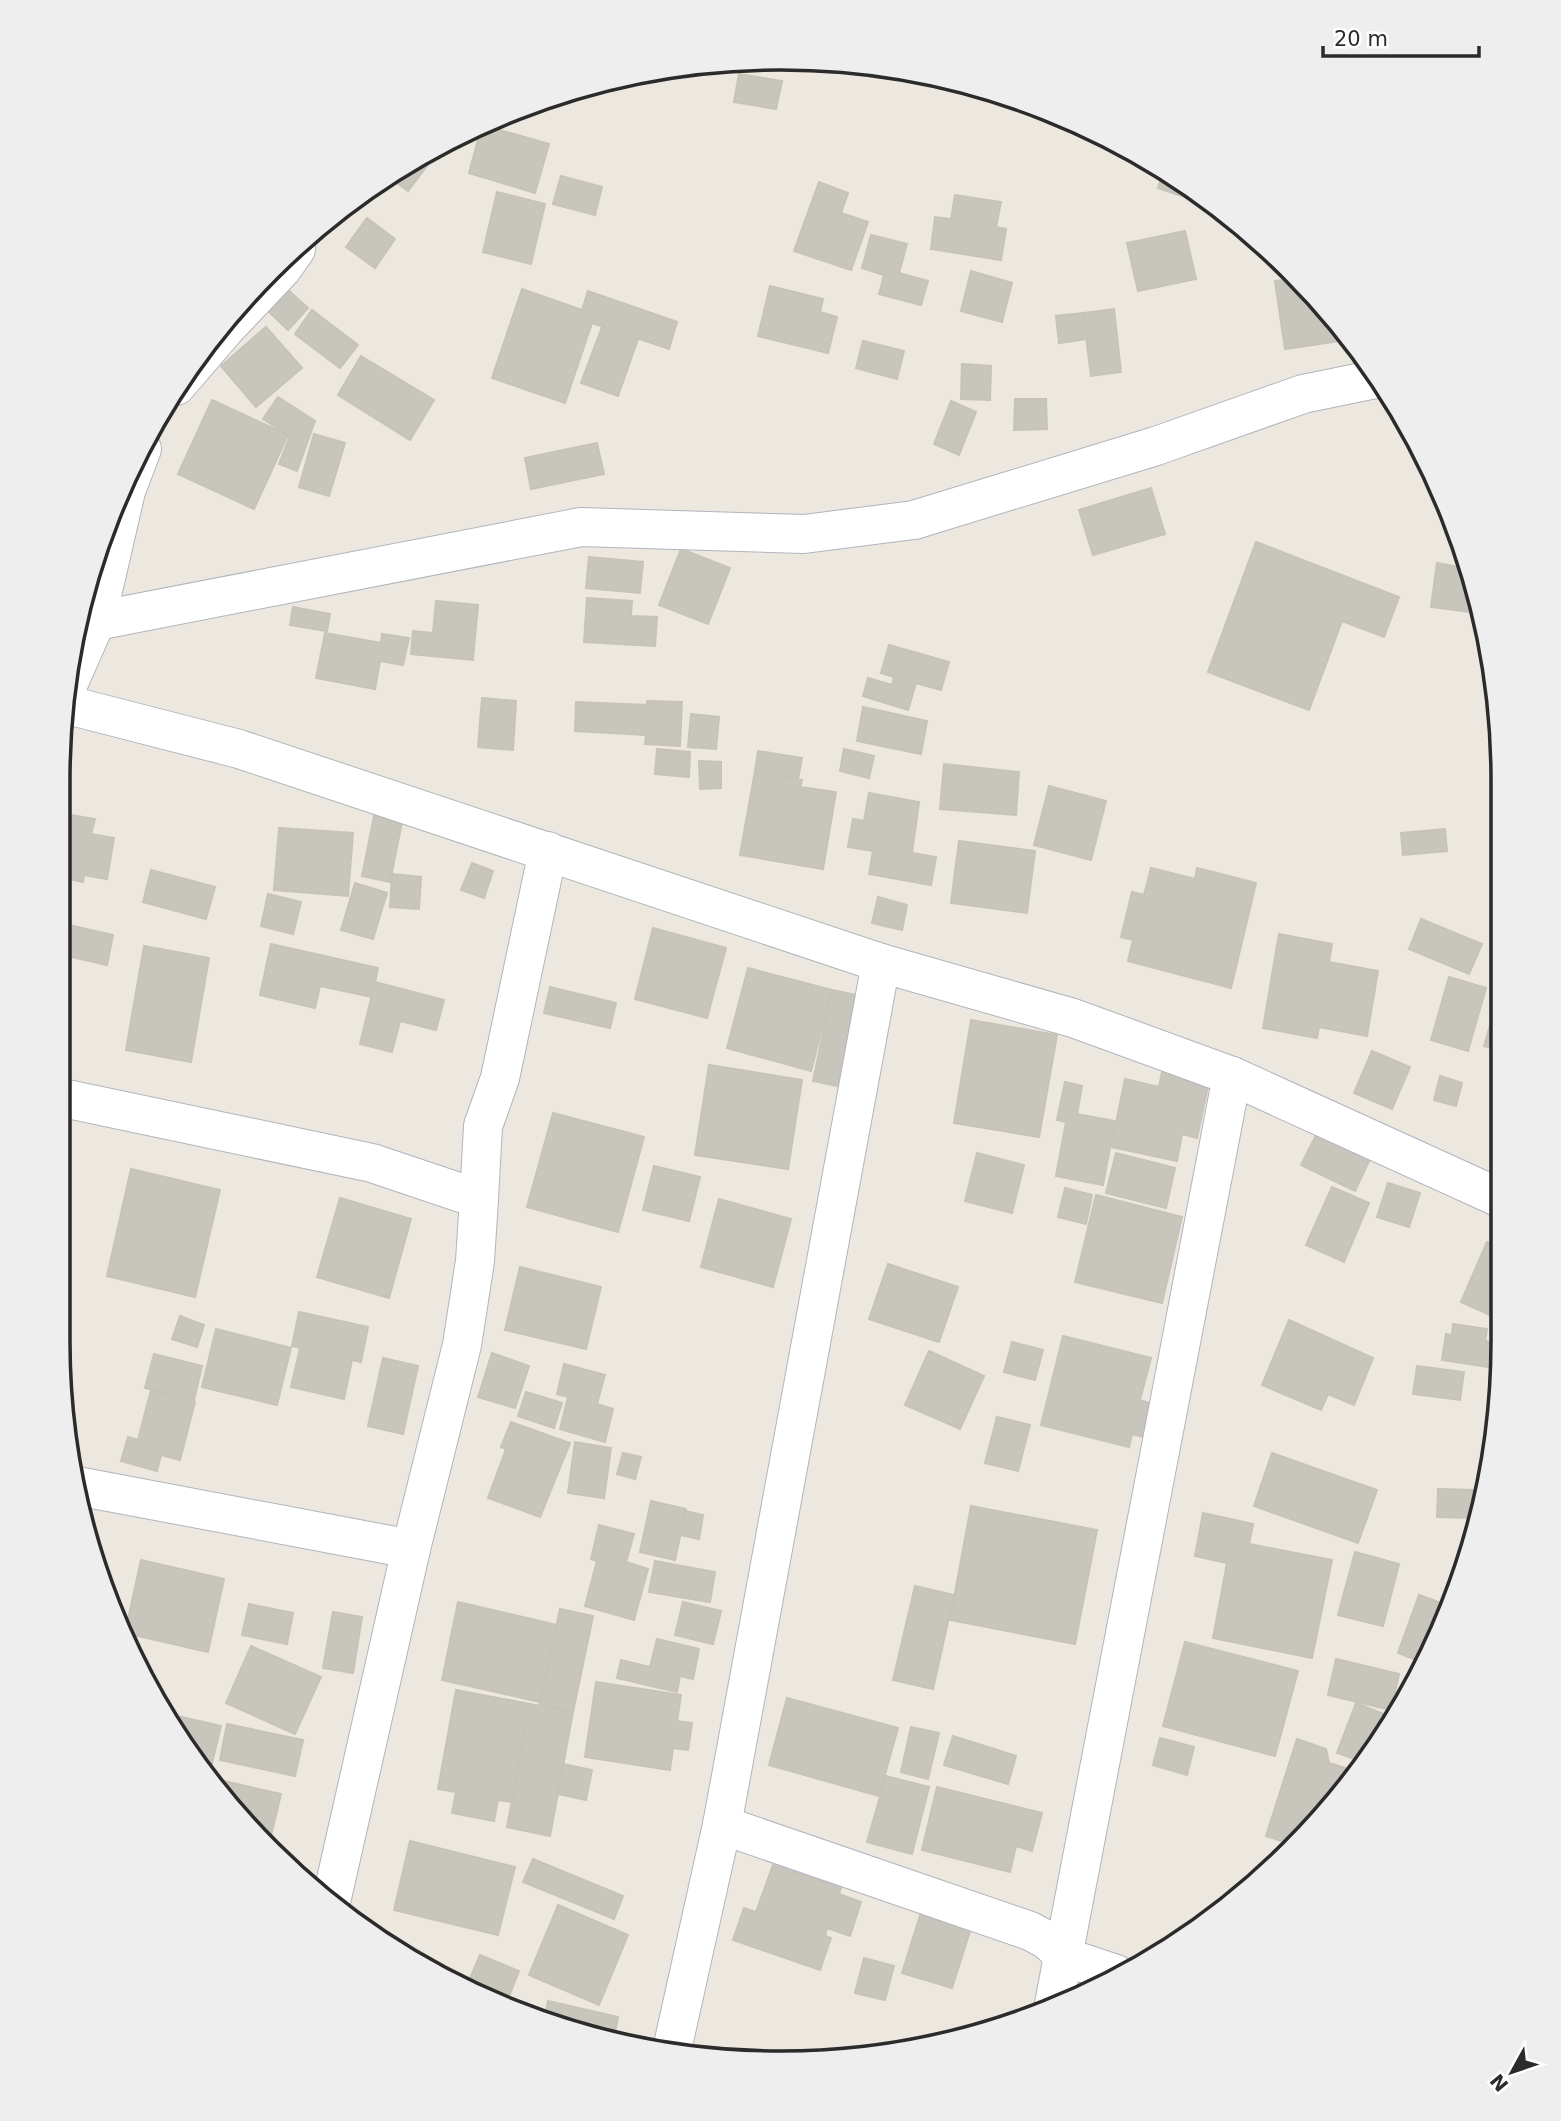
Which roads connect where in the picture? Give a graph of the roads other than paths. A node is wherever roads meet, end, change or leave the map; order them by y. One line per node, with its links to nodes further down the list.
1 (1367, 381): 3 (street)
2 (120, 519): 3 (street)
3 (96, 621): 4 (street)
4 (82, 652)
5 (74, 707): 6 (street)
6 (548, 851): 7 (street); 11 (street)
7 (881, 963): 8 (street); 14 (street)
8 (1232, 1076): 10 (street); 16 (street)
9 (70, 1100): 11 (street)
10 (1491, 1194)
11 (480, 1199): 13 (street)
12 (86, 1488): 13 (street)
13 (411, 1549): 15 (street)
14 (722, 1825): 16 (street); 19 (street)
15 (333, 1892)
16 (1065, 1956): 17 (street); 18 (street)
17 (1108, 1971)
18 (1056, 1995)
19 (674, 2042)

